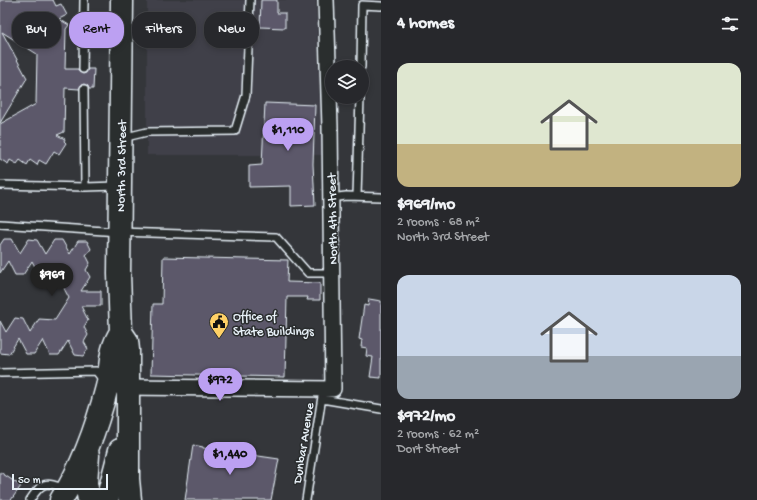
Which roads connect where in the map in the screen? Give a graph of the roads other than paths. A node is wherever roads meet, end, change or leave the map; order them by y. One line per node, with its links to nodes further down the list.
1 (84, 0): 7 (lane)
2 (122, 0): 10 (main road, North 3rd Street)
3 (250, 0): 10 (lane)
4 (326, 0): 16 (street, North 4th Street)
5 (381, 6): 6 (lane)
6 (360, 60)
7 (83, 69)
8 (84, 89): 13 (lane)
9 (360, 104): 14 (lane)
10 (120, 138): 12 (main road, North 3rd Street)
11 (0, 185): 13 (lane)
12 (120, 186): 13 (lane); 18 (main road, North 3rd Street)
13 (85, 187)
14 (357, 196): 15 (lane); 16 (lane)
15 (381, 197)
16 (330, 198): 19 (street, North 4th Street)
17 (0, 224): 18 (lane)
18 (119, 232): 19 (lane); 21 (main road, North 3rd Street)
19 (332, 273): 22 (street, North 4th Street)
20 (0, 373): 21 (lane)
21 (120, 390): 22 (street); 24 (main road, North 3rd Street); 28 (main road); 29 (main road)
22 (326, 393): 23 (lane); 30 (lane, Dunbar Avenue)
23 (381, 409)
24 (93, 430): 25 (main road); 27 (main road)
25 (64, 495): 26 (lane)
26 (30, 500)
27 (89, 500)
28 (107, 500)
29 (130, 500)
30 (306, 500)

